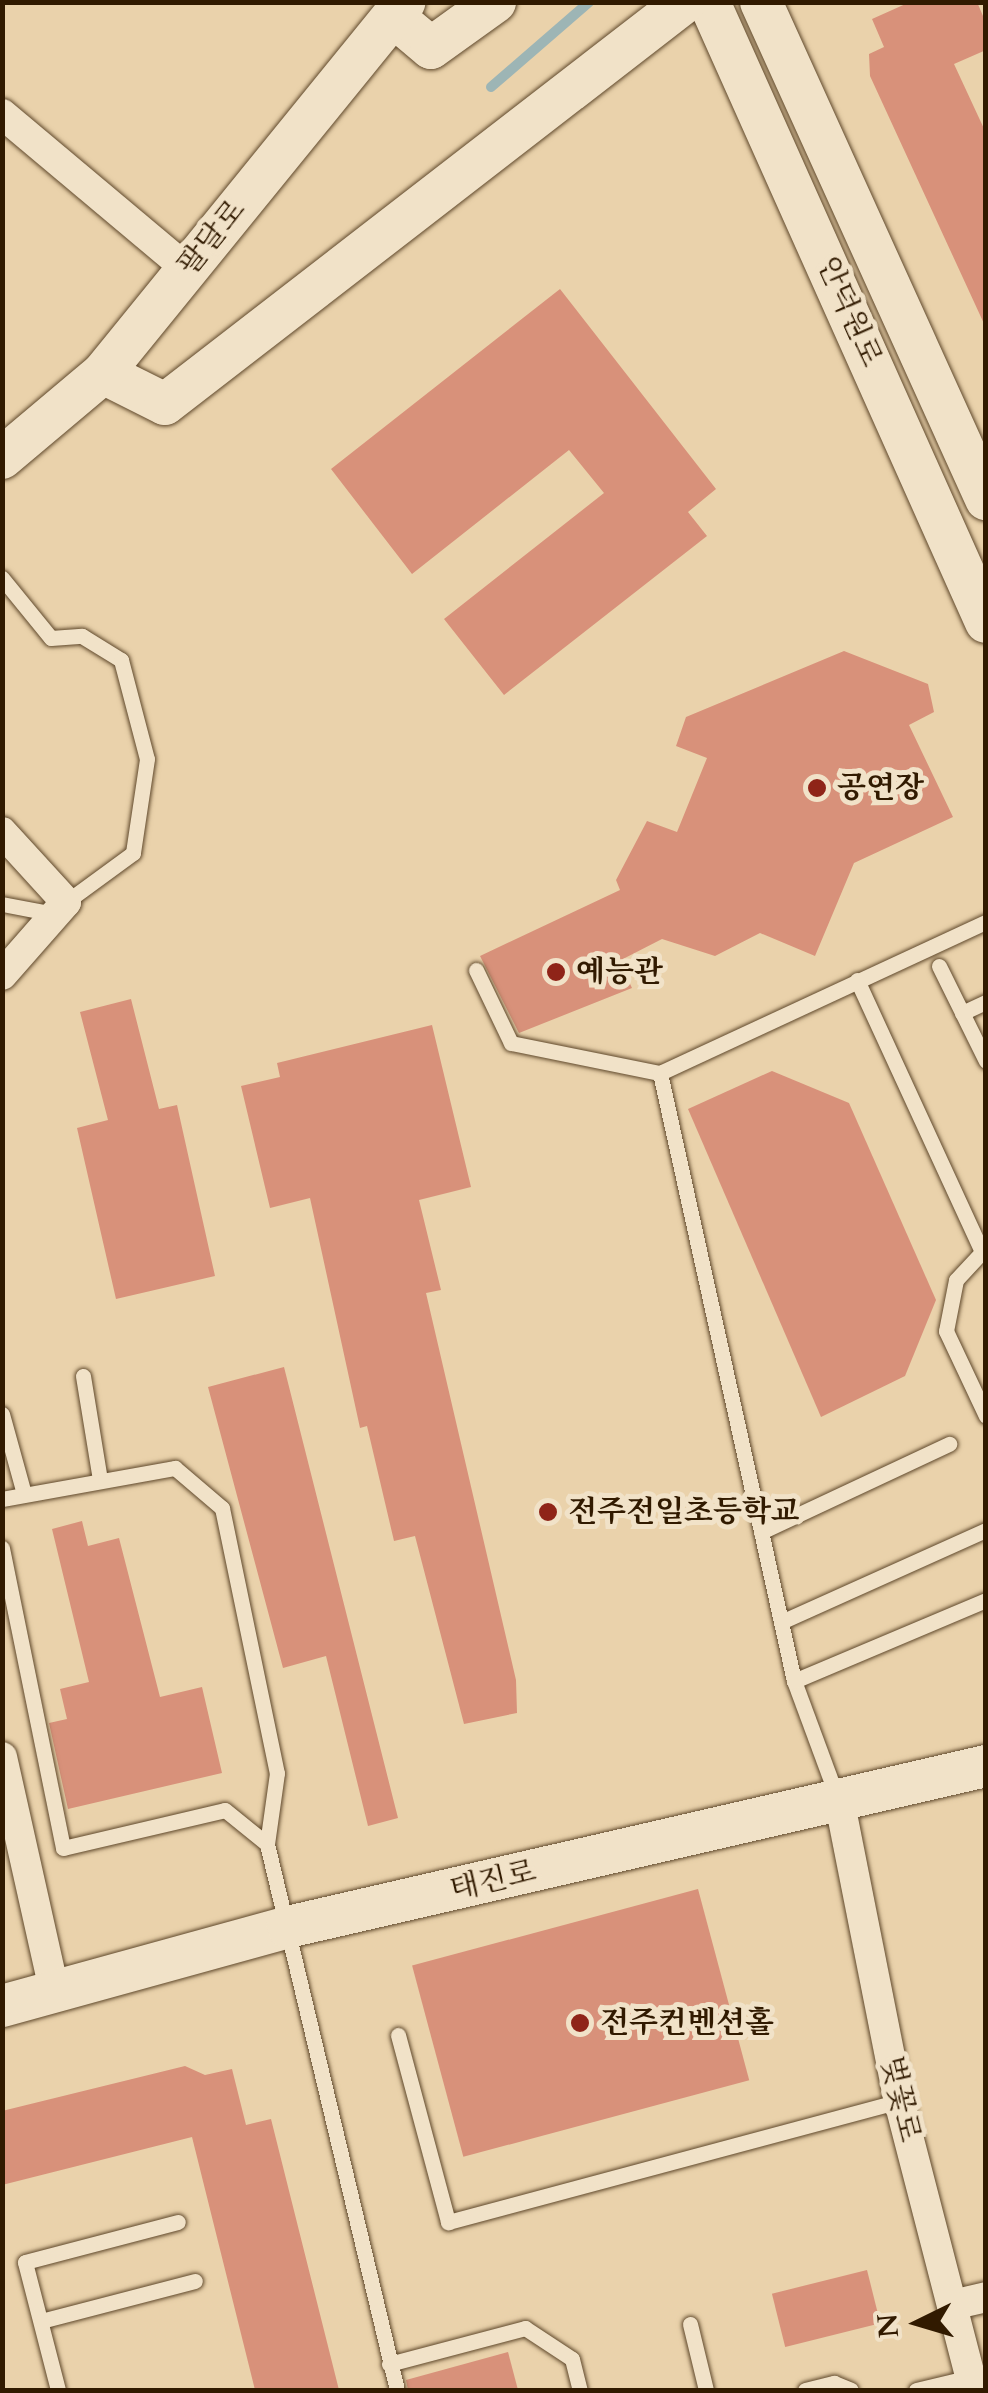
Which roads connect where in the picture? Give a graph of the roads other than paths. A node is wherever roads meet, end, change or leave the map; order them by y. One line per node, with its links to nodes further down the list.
1 (495, 2): 5 (street)
2 (685, 2): 8 (street)
3 (709, 2): 12 (street, 안덕원로)
4 (761, 2): 10 (street, 안덕원로)
5 (400, 10): 7 (street, 팔달로)
6 (2, 114): 7 (street)
7 (188, 269): 8 (street, 팔달로)
8 (103, 374): 9 (street, 팔달로)
9 (2, 458)
10 (986, 499)
11 (2, 578): 15 (lane)
12 (986, 622)
13 (2, 832): 15 (street)
14 (2, 904): 15 (lane)
15 (61, 908): 19 (street)
16 (986, 922): 20 (lane)
17 (939, 966): 22 (lane)
18 (476, 970): 24 (lane)
19 (2, 975)
20 (857, 980): 24 (lane); 25 (lane)
21 (986, 1002): 22 (lane)
22 (962, 1013): 23 (lane)
23 (986, 1061)
24 (660, 1073): 34 (lane)
25 (984, 1252): 28 (lane)
26 (83, 1376): 30 (lane)
27 (2, 1414): 31 (lane)
28 (986, 1416)
29 (950, 1444): 34 (lane)
30 (100, 1480): 31 (lane); 42 (lane)
31 (24, 1494): 32 (lane)
32 (2, 1499)
33 (986, 1530): 37 (lane)
34 (761, 1532): 37 (lane)
35 (2, 1548): 42 (lane)
36 (986, 1600): 38 (lane)
37 (781, 1622): 38 (lane)
38 (794, 1682): 41 (lane)
39 (2, 1757): 44 (street)
40 (986, 1766): 41 (street, 태진로)
41 (840, 1804): 43 (street, 태진로); 47 (street, 벚꽃로)
42 (268, 1844): 43 (lane)
43 (288, 1927): 44 (street, 태진로); 54 (lane)
44 (55, 1994): 45 (street, 태진로)
45 (2, 2006)
46 (398, 2034): 47 (lane)
47 (898, 2100): 51 (street, 벚꽃로)
48 (178, 2222): 52 (lane)
49 (195, 2281): 52 (lane)
50 (986, 2296): 51 (street)
51 (952, 2304): 55 (street, 벚꽃로)
52 (40, 2321): 56 (lane)
53 (690, 2324): 59 (lane)
54 (390, 2364): 57 (lane); 58 (lane)
55 (972, 2384): 62 (lane)
56 (58, 2390)
57 (397, 2390)
58 (580, 2390)
59 (706, 2390)
60 (805, 2390): 61 (lane)
61 (851, 2390)
62 (916, 2390)

